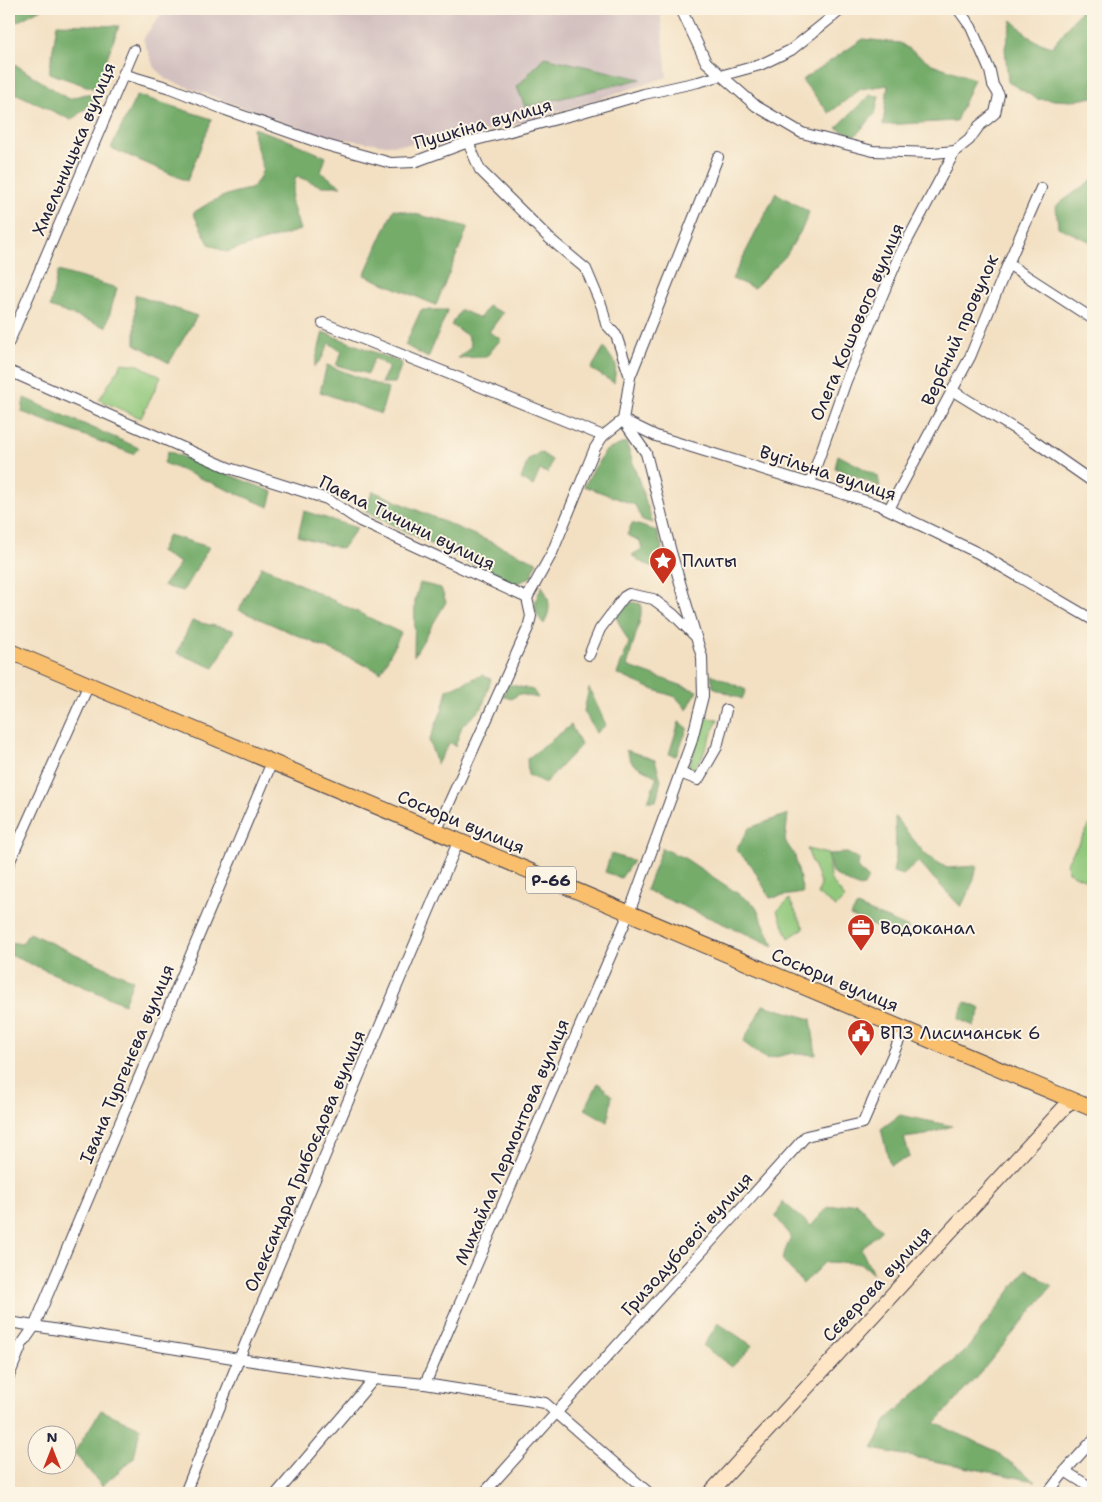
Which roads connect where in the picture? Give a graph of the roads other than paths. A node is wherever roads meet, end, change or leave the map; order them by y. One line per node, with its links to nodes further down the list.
1 (681, 9): 6 (street)
2 (842, 9): 6 (street, Пушкіна вулиця)
3 (958, 9): 8 (street)
4 (134, 50): 5 (street, Хмельницька вулиця)
5 (123, 74): 7 (street, Пушкіна вулиця); 14 (street, Хмельницька вулиця)
6 (721, 76): 7 (street, Пушкіна вулиця); 8 (street)
7 (468, 142): 16 (street)
8 (955, 150): 21 (street, Олега Кошового вулиця)
9 (718, 156): 16 (street)
10 (1041, 188): 11 (street, Вербний провулок)
11 (1008, 264): 12 (street); 17 (street, Вербний провулок)
12 (1093, 319)
13 (323, 323): 19 (street)
14 (9, 342)
15 (9, 371): 23 (street, Павла Тичини вулиця)
16 (630, 377): 18 (street)
17 (953, 391): 20 (street); 22 (street, Вербний провулок)
18 (623, 420): 19 (street); 21 (street, Вугільна вулиця); 25 (street, Михайла Лермонтова вулиця)
19 (603, 436): 23 (street)
20 (1093, 482)
21 (810, 483): 22 (street, Вугільна вулиця)
22 (889, 509): 24 (street, Вугільна вулиця)
23 (527, 598): 32 (street)
24 (1093, 620)
25 (696, 636): 27 (street); 31 (street, Михайла Лермонтова вулиця)
26 (9, 651): 28 (main road, Сосюри вулиця / Р-66)
27 (589, 655)
28 (89, 684): 30 (main road, Сосюри вулиця / Р-66); 34 (street)
29 (726, 710): 31 (street)
30 (272, 762): 32 (main road, Сосюри вулиця / Р-66); 40 (street, Івана Тургенєва вулиця)
31 (680, 773): 35 (street, Михайла Лермонтова вулиця)
32 (436, 832): 33 (main road, Сосюри вулиця / Р-66)
33 (458, 842): 35 (main road, Сосюри вулиця / Р-66); 41 (street, Олександра Грибоєдова вулиця)
34 (9, 863)
35 (629, 913): 36 (main road, Сосюри вулиця / Р-66); 44 (street, Михайла Лермонтова вулиця)
36 (904, 1029): 37 (main road, Сосюри вулиця / Р-66); 45 (street, Гризодубової вулиця)
37 (1071, 1100): 38 (main road, Сосюри вулиця / Р-66); 53 (main road, Сєверова вулиця)
38 (1093, 1109)
39 (9, 1322): 40 (street)
40 (34, 1327): 41 (street); 42 (street, Івана Тургенєва вулиця)
41 (239, 1359): 43 (street); 49 (street, Олександра Грибоєдова вулиця)
42 (9, 1376)
43 (374, 1379): 44 (street); 50 (street)
44 (425, 1384): 45 (street)
45 (557, 1412): 51 (street, Гризодубової вулиця); 52 (street)
46 (1093, 1440): 47 (street)
47 (1065, 1471): 48 (street); 54 (street)
48 (1093, 1489)
49 (185, 1493)
50 (276, 1493)
51 (484, 1493)
52 (649, 1493)
53 (710, 1493)
54 (1048, 1493)

